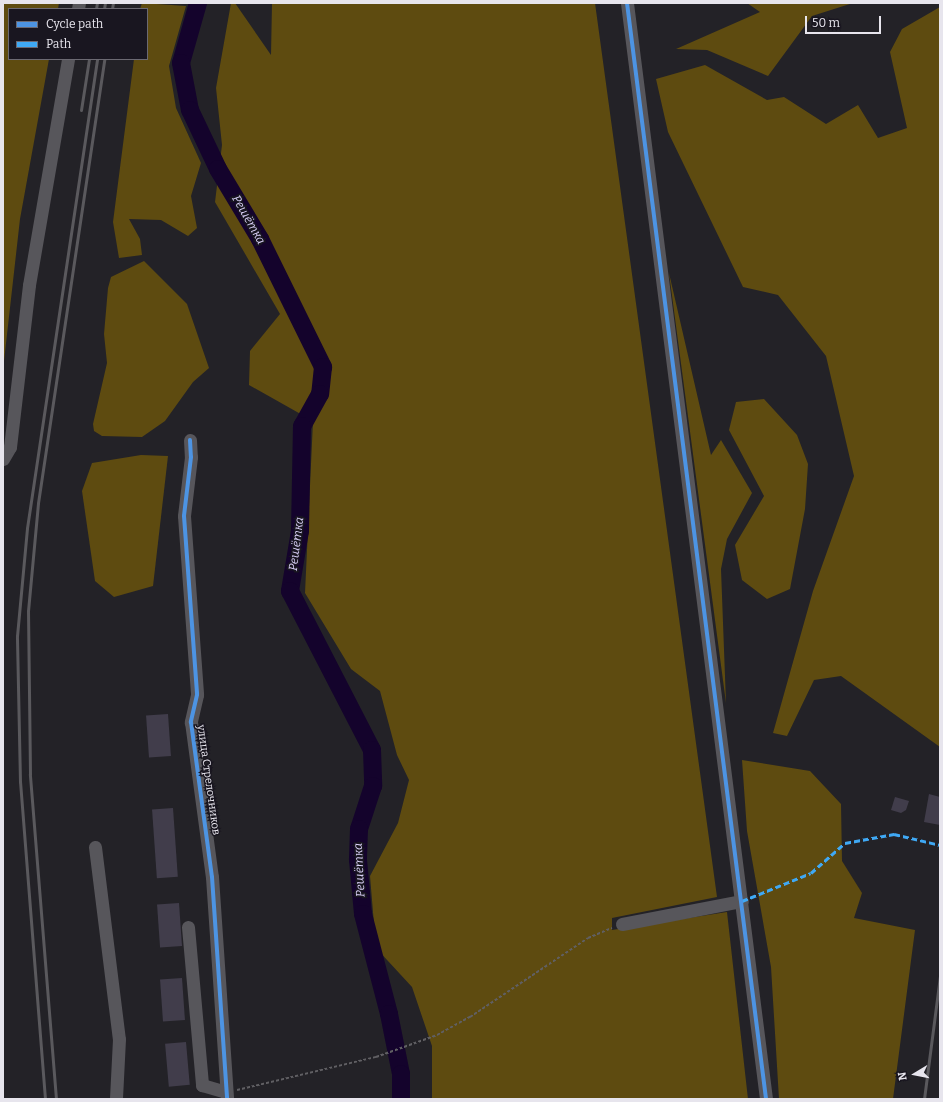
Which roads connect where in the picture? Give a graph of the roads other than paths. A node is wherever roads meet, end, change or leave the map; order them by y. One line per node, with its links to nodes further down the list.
1 (627, 3): 6 (street)
2 (68, 60): 4 (street)
3 (190, 440): 9 (street, улица Стрелочников)
4 (3, 458)
5 (95, 847): 10 (street)
6 (742, 901): 7 (street); 11 (street)
7 (622, 924)
8 (188, 927): 9 (street)
9 (226, 1096)
10 (116, 1099)
11 (766, 1099)

